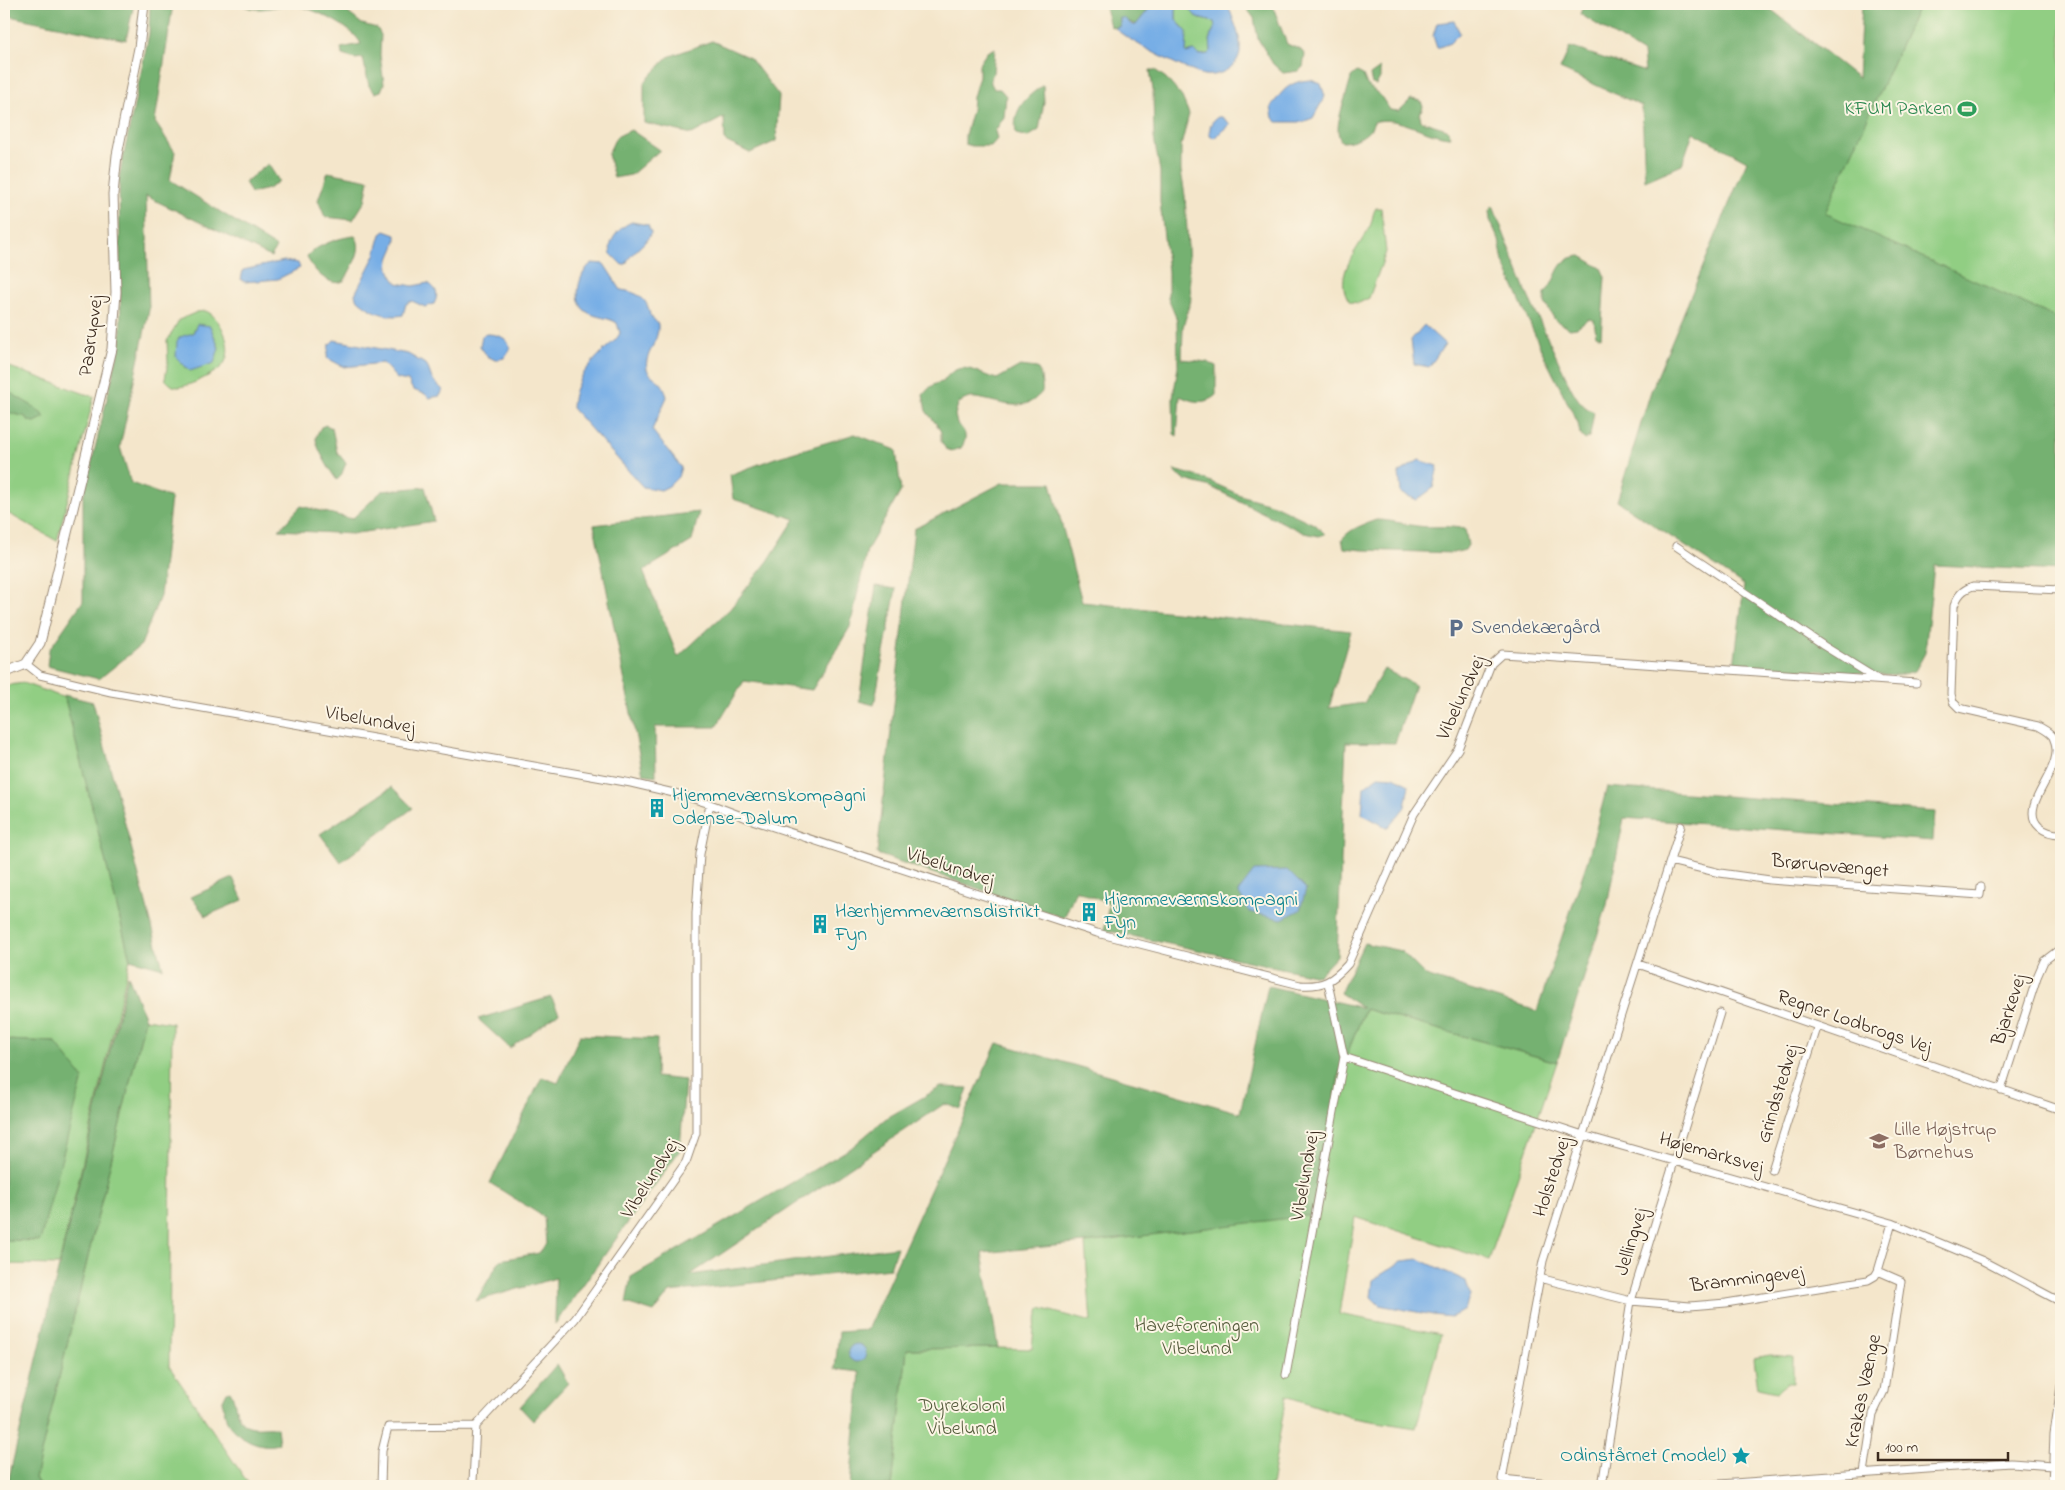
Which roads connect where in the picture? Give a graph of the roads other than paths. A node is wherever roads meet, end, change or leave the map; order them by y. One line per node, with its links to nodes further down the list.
1 (144, 4): 4 (street, Paarupvej)
2 (1676, 546): 6 (street, Vibelundvej)
3 (2061, 590): 10 (street)
4 (26, 664): 5 (street); 8 (street, Vibelundvej)
5 (4, 673)
6 (1881, 681): 7 (street, Vibelundvej); 15 (street, Vibelundvej)
7 (1916, 683)
8 (710, 804): 15 (street, Vibelundvej); 31 (street, Vibelundvej)
9 (1681, 826): 11 (street, Holstedvej)
10 (2061, 834)
11 (1670, 861): 12 (street, Brørupvænget); 14 (street, Holstedvej)
12 (1981, 887)
13 (2061, 948): 19 (street, Bjarkevej)
14 (1638, 964): 17 (street, Regner Lodbrogs Vej); 21 (street, Holstedvej)
15 (1328, 983): 18 (street, Vibelundvej)
16 (1720, 1013): 22 (street, Jellingvej)
17 (1816, 1028): 19 (street, Regner Lodbrogs Vej); 23 (street, Grindstedvej)
18 (1344, 1057): 21 (street, Højemarksvej); 29 (street, Vibelundvej)
19 (2001, 1090): 20 (street, Regner Lodbrogs Vej)
20 (2061, 1110)
21 (1583, 1135): 22 (street, Højemarksvej); 26 (street, Holstedvej)
22 (1674, 1161): 24 (street, Højemarksvej); 27 (street, Jellingvej)
23 (1772, 1170)
24 (1892, 1223): 25 (street); 28 (street, Højemarksvej)
25 (1878, 1271): 27 (street, Brammingevej); 33 (street, Krakas Vænge)
26 (1539, 1278): 27 (street, Brammingevej); 36 (street, Holstedvej)
27 (1631, 1301): 37 (street, Jellingvej)
28 (2061, 1302)
29 (1286, 1375)
30 (2061, 1386): 32 (street)
31 (476, 1426): 34 (street); 35 (street)
32 (2052, 1466): 33 (street); 39 (street)
33 (1864, 1473): 38 (street)
34 (472, 1481)
35 (382, 1486)
36 (1569, 1486)
37 (1602, 1486)
38 (1691, 1486)
39 (2052, 1486)

